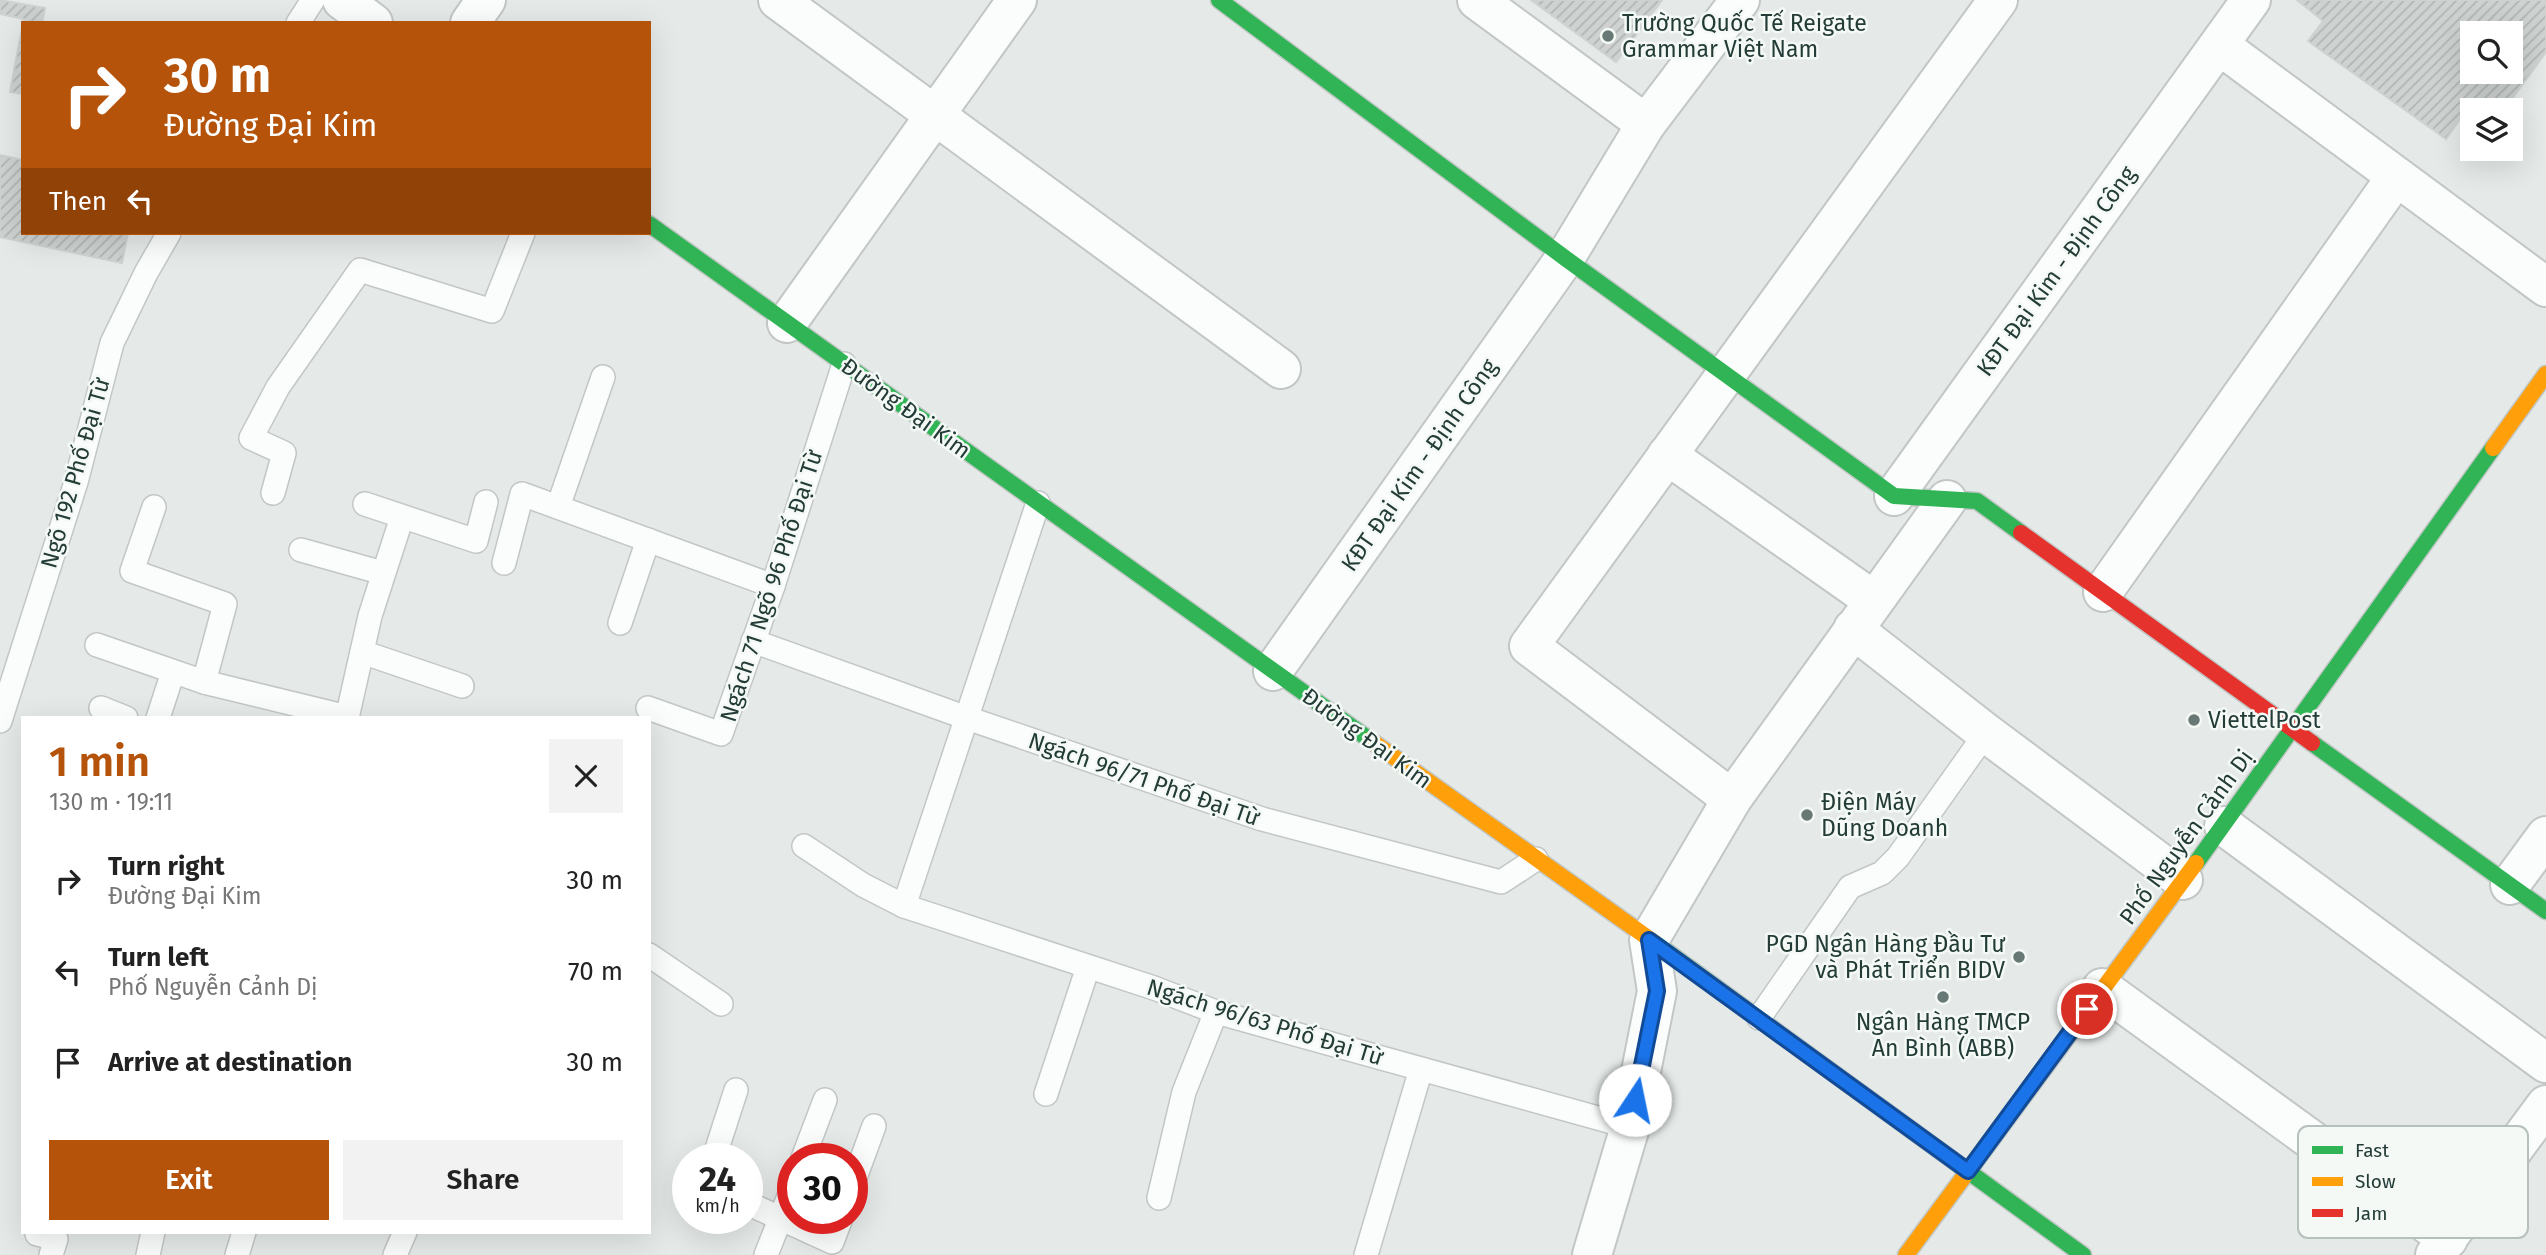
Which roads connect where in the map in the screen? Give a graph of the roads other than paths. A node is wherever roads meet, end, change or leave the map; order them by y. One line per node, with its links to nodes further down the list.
1 (313, 0): 11 (lane)
2 (342, 0): 12 (street)
3 (486, 0): 13 (street)
4 (778, 0): 15 (street)
5 (1017, 0): 15 (street)
6 (1219, 0): 21 (street)
7 (1477, 0): 16 (street)
8 (1740, 0): 16 (street, KĐT Đại Kim - Định Công)
9 (1997, 0): 27 (street)
10 (2251, 0): 14 (street, KĐT Đại Kim - Định Công)
11 (299, 21)
12 (370, 21)
13 (471, 21)
14 (2219, 45): 17 (street); 31 (street, KĐT Đại Kim - Định Công)
15 (935, 115): 23 (street); 25 (street)
16 (1646, 124): 21 (street, KĐT Đại Kim - Định Công)
17 (2396, 177): 22 (street); 44 (street)
18 (651, 225): 23 (street, Đường Đại Kim)
19 (168, 235): 61 (lane, Ngõ 192 Phố Đại Từ)
20 (522, 235): 30 (lane)
21 (1565, 258): 27 (street); 50 (street, KĐT Đại Kim - Định Công)
22 (2546, 288)
23 (787, 323): 24 (street, Đường Đại Kim)
24 (844, 364): 34 (street, Đường Đại Kim); 43 (lane, Ngách 71 Ngõ 96 Phố Đại Từ)
25 (1281, 369)
26 (2546, 374): 62 (street, Phố Nguyễn Cảnh Dị)
27 (1726, 375): 29 (street); 31 (street)
28 (603, 377): 36 (lane)
29 (1667, 455): 45 (street); 64 (street)
30 (272, 494)
31 (1894, 496): 32 (street)
32 (1947, 500): 44 (street); 45 (street)
33 (486, 502): 38 (lane)
34 (1038, 503): 50 (street, Đường Đại Kim); 60 (lane)
35 (365, 505): 38 (lane)
36 (558, 507): 39 (lane); 41 (lane)
37 (154, 508): 52 (lane)
38 (402, 517): 42 (lane)
39 (648, 540): 43 (lane); 46 (lane)
40 (301, 550): 42 (lane)
41 (504, 563)
42 (383, 573): 49 (lane)
43 (773, 586): 47 (lane, Ngách 71 Ngõ 96 Phố Đại Từ)
44 (2103, 592): 62 (street)
45 (1863, 615): 63 (street); 64 (street)
46 (620, 622)
47 (753, 641): 55 (lane, Ngách 71 Ngõ 96 Phố Đại Từ); 60 (lane, Ngách 96/71 Phố Đại Từ)
48 (97, 645): 51 (lane)
49 (362, 652): 53 (lane); 59 (lane)
50 (1273, 671): 68 (street, Đường Đại Kim)
51 (173, 672): 52 (lane); 57 (lane)
52 (204, 682): 58 (lane)
53 (462, 686)
54 (101, 708): 56 (lane)
55 (648, 708)
56 (121, 716)
57 (159, 716)
58 (343, 716)
59 (347, 716)
60 (967, 718): 68 (lane, Ngách 96/71 Phố Đại Từ); 71 (lane)
61 (0, 721)
62 (2293, 728): 65 (street, Phố Nguyễn Cảnh Dị); 70 (street)
63 (1986, 733): 69 (street); 79 (lane)
64 (1732, 799): 73 (street)
65 (2224, 825): 69 (street, Phố Nguyễn Cảnh Dị); 80 (street)
66 (2546, 836): 70 (street)
67 (804, 846): 71 (lane, Ngách 96/63 Phố Đại Từ)
68 (1536, 859): 73 (street, Đường Đại Kim)
69 (2183, 880): 76 (street, Phố Nguyễn Cảnh Dị)
70 (2510, 885): 72 (street)
71 (904, 906): 75 (lane, Ngách 96/63 Phố Đại Từ)
72 (2546, 911)
73 (1649, 940): 79 (street, Đường Đại Kim); 87 (street)
74 (651, 957): 77 (lane)
75 (1088, 967): 78 (lane, Ngách 96/63 Phố Đại Từ); 83 (lane)
76 (2102, 988): 89 (street); 93 (street, Phố Nguyễn Cảnh Dị)
77 (721, 1004)
78 (1216, 1012): 81 (lane, Ngách 96/63 Phố Đại Từ); 94 (lane)
79 (1759, 1018): 93 (street, Đường Đại Kim)
80 (2546, 1063)
81 (1421, 1069): 87 (lane, Ngách 96/63 Phố Đại Từ); 107 (lane)
82 (736, 1090): 90 (lane)
83 (1046, 1094)
84 (825, 1100): 91 (lane)
85 (2546, 1105): 88 (street)
86 (874, 1126): 92 (lane)
87 (1630, 1127): 108 (street)
88 (2528, 1129)
89 (2298, 1138)
90 (719, 1143)
91 (809, 1143)
92 (868, 1143)
93 (1968, 1171): 109 (street, Phố Nguyễn Cảnh Dị); 110 (street, Đường Đại Kim)
94 (1159, 1198)
95 (777, 1228): 106 (lane)
96 (37, 1234): 102 (lane)
97 (153, 1234): 103 (lane)
98 (243, 1234): 104 (lane)
99 (404, 1234): 105 (lane)
100 (813, 1234): 101 (lane)
101 (835, 1234)
102 (51, 1255)
103 (148, 1255)
104 (237, 1255)
105 (396, 1255)
106 (766, 1255)
107 (1366, 1255)
108 (1592, 1255)
109 (1906, 1255)
110 (2083, 1255)

